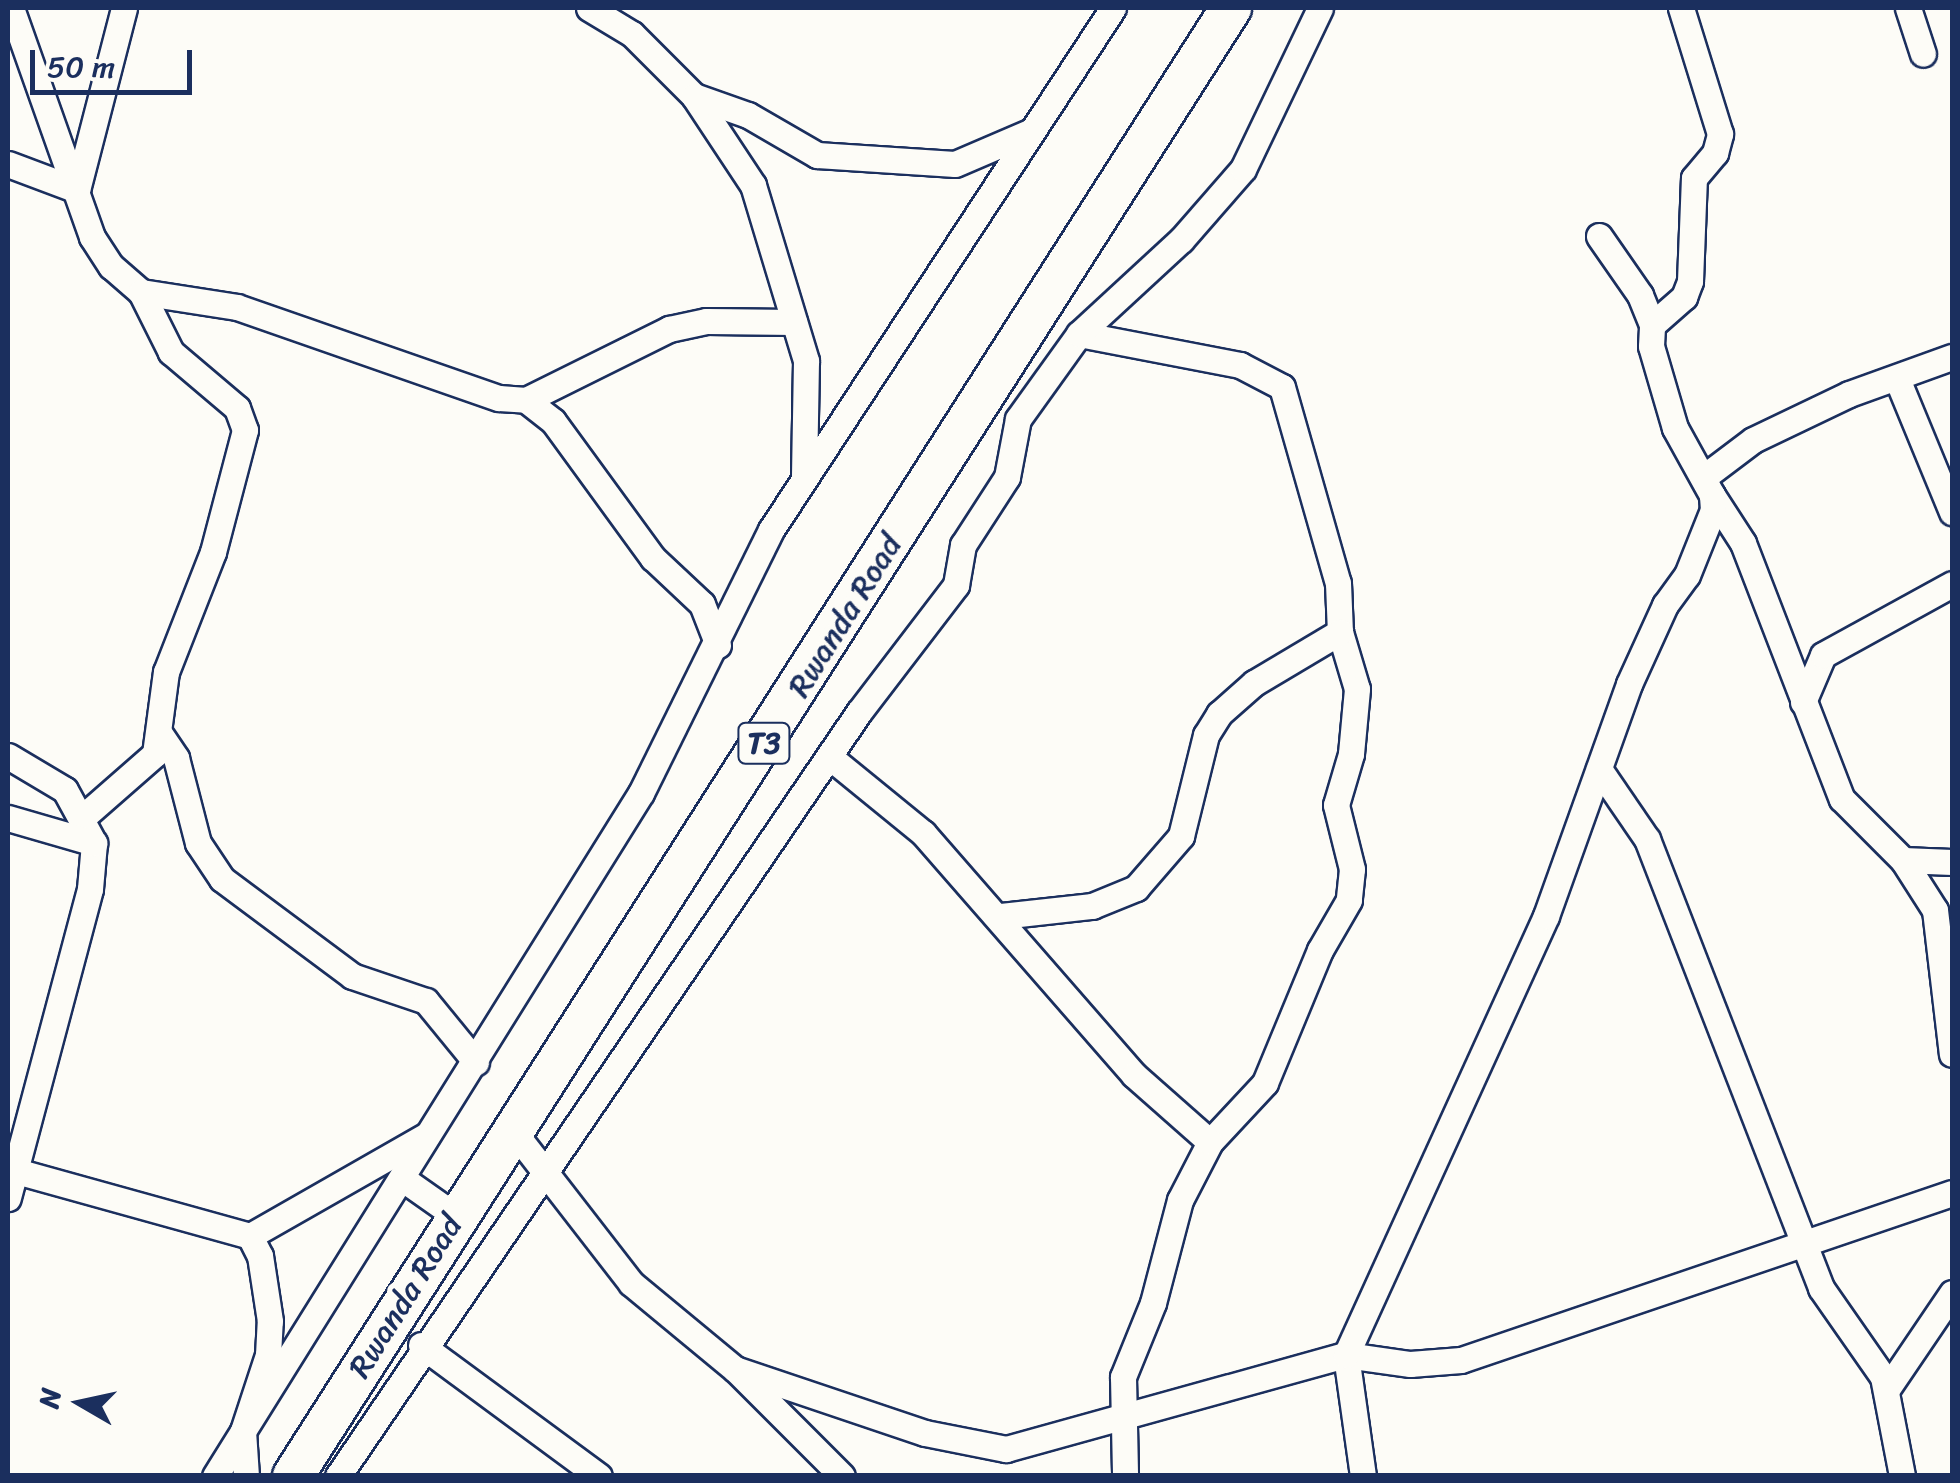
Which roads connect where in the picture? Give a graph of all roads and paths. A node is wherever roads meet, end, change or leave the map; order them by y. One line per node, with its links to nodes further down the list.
1 (10, 8): 13 (street)
2 (124, 8): 13 (street)
3 (588, 8): 10 (street)
4 (1114, 8): 11 (street)
5 (1230, 8): 42 (highway, Rwanda Road / T3)
6 (1320, 8): 18 (street)
7 (1681, 8): 17 (street)
8 (1908, 8): 9 (street)
9 (1923, 54)
10 (694, 96): 11 (street); 16 (street)
11 (1034, 130): 22 (street)
12 (8, 164): 13 (street)
13 (77, 190): 15 (street)
14 (1599, 236): 17 (street)
15 (141, 292): 21 (street); 29 (street)
16 (794, 322): 21 (street); 22 (street)
17 (1652, 325): 23 (street)
18 (1079, 334): 26 (street); 31 (street)
19 (1952, 357): 20 (street)
20 (1898, 381): 23 (street); 24 (street)
21 (526, 400): 27 (street)
22 (804, 480): 27 (street)
23 (1708, 486): 28 (street); 32 (street)
24 (1952, 512)
25 (1952, 584): 28 (street)
26 (1340, 632): 38 (street); 43 (street)
27 (718, 646): 40 (street)
28 (1803, 702): 36 (street)
29 (160, 734): 33 (street); 40 (street)
30 (8, 756): 33 (street)
31 (832, 758): 38 (street); 45 (street)
32 (1599, 769): 51 (street); 54 (street)
33 (83, 817): 35 (street)
34 (8, 818): 35 (street)
35 (94, 842): 44 (street)
36 (1903, 860): 37 (street); 39 (street)
37 (1952, 862)
38 (1001, 916): 43 (street)
39 (1952, 1054)
40 (476, 1062): 41 (street)
41 (436, 1129): 46 (street); 50 (street)
42 (514, 1132): 45 (street); 49 (highway, Rwanda Road / T3)
43 (1210, 1142): 57 (street)
44 (16, 1172): 48 (street); 50 (street)
45 (548, 1172): 53 (street); 55 (street)
46 (404, 1179): 49 (street); 58 (street)
47 (1952, 1193): 51 (street)
48 (8, 1198)
49 (457, 1217): 61 (highway, Rwanda Road / T3)
50 (250, 1236): 58 (street)
51 (1804, 1246): 54 (street); 56 (street)
52 (1952, 1293): 56 (street)
53 (421, 1345): 62 (street); 63 (street)
54 (1346, 1354): 57 (street); 66 (street)
55 (735, 1368): 57 (street); 64 (street)
56 (1888, 1389): 67 (street)
57 (1122, 1415): 65 (street)
58 (243, 1431): 59 (street); 60 (street)
59 (215, 1476)
60 (246, 1476)
61 (293, 1476)
62 (338, 1476)
63 (599, 1476)
64 (842, 1476)
65 (1125, 1476)
66 (1363, 1476)
67 (1902, 1476)

